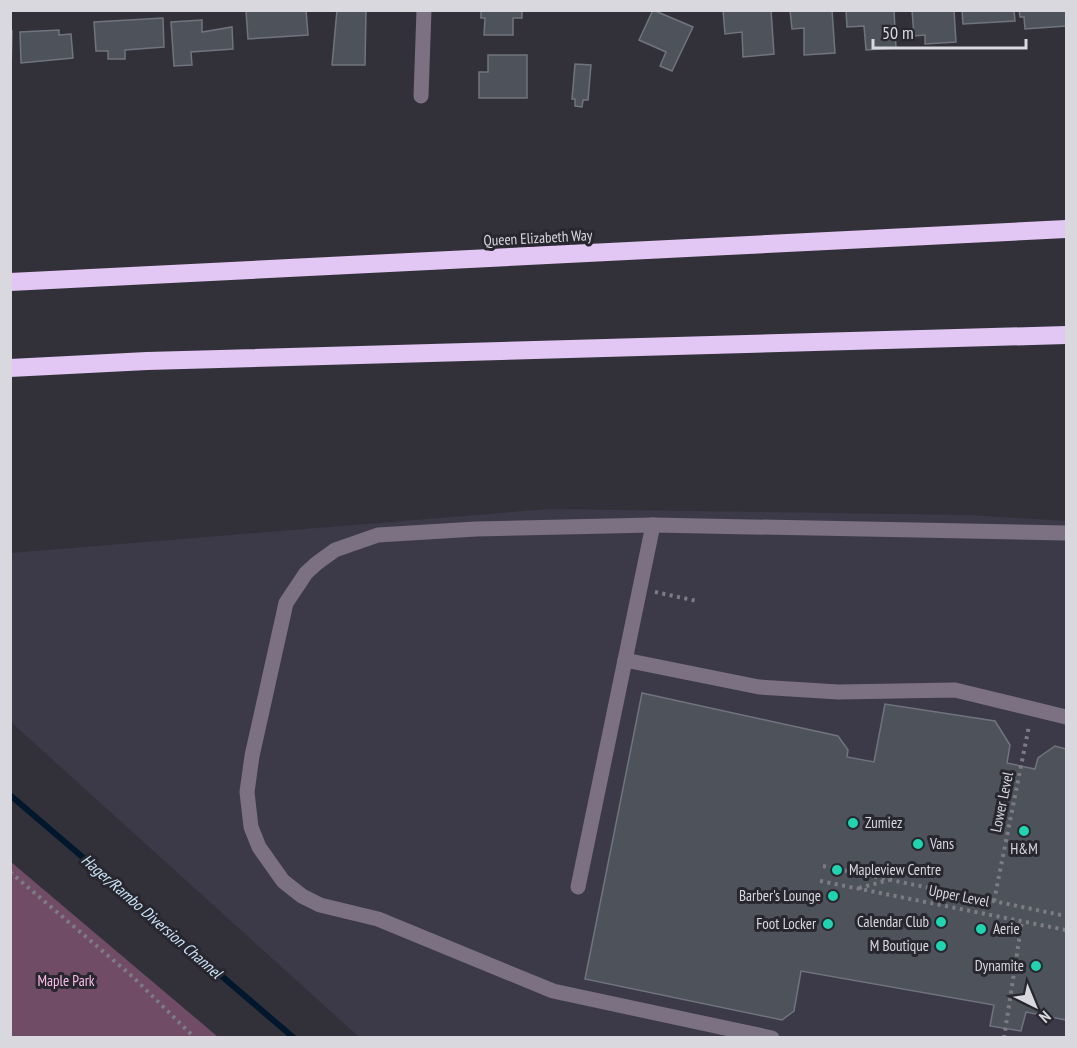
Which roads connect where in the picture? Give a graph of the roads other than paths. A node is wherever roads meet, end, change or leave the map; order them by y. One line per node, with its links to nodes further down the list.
1 (424, 10): 2 (street)
2 (421, 96)
3 (1066, 229): 4 (highway, Queen Elizabeth Way)
4 (10, 282)
5 (1066, 335): 6 (highway)
6 (10, 368)
7 (653, 525): 8 (street); 9 (street); 12 (street)
8 (1066, 533)
9 (625, 660): 10 (street); 11 (street)
10 (1066, 717)
11 (578, 887)
12 (772, 1038)

